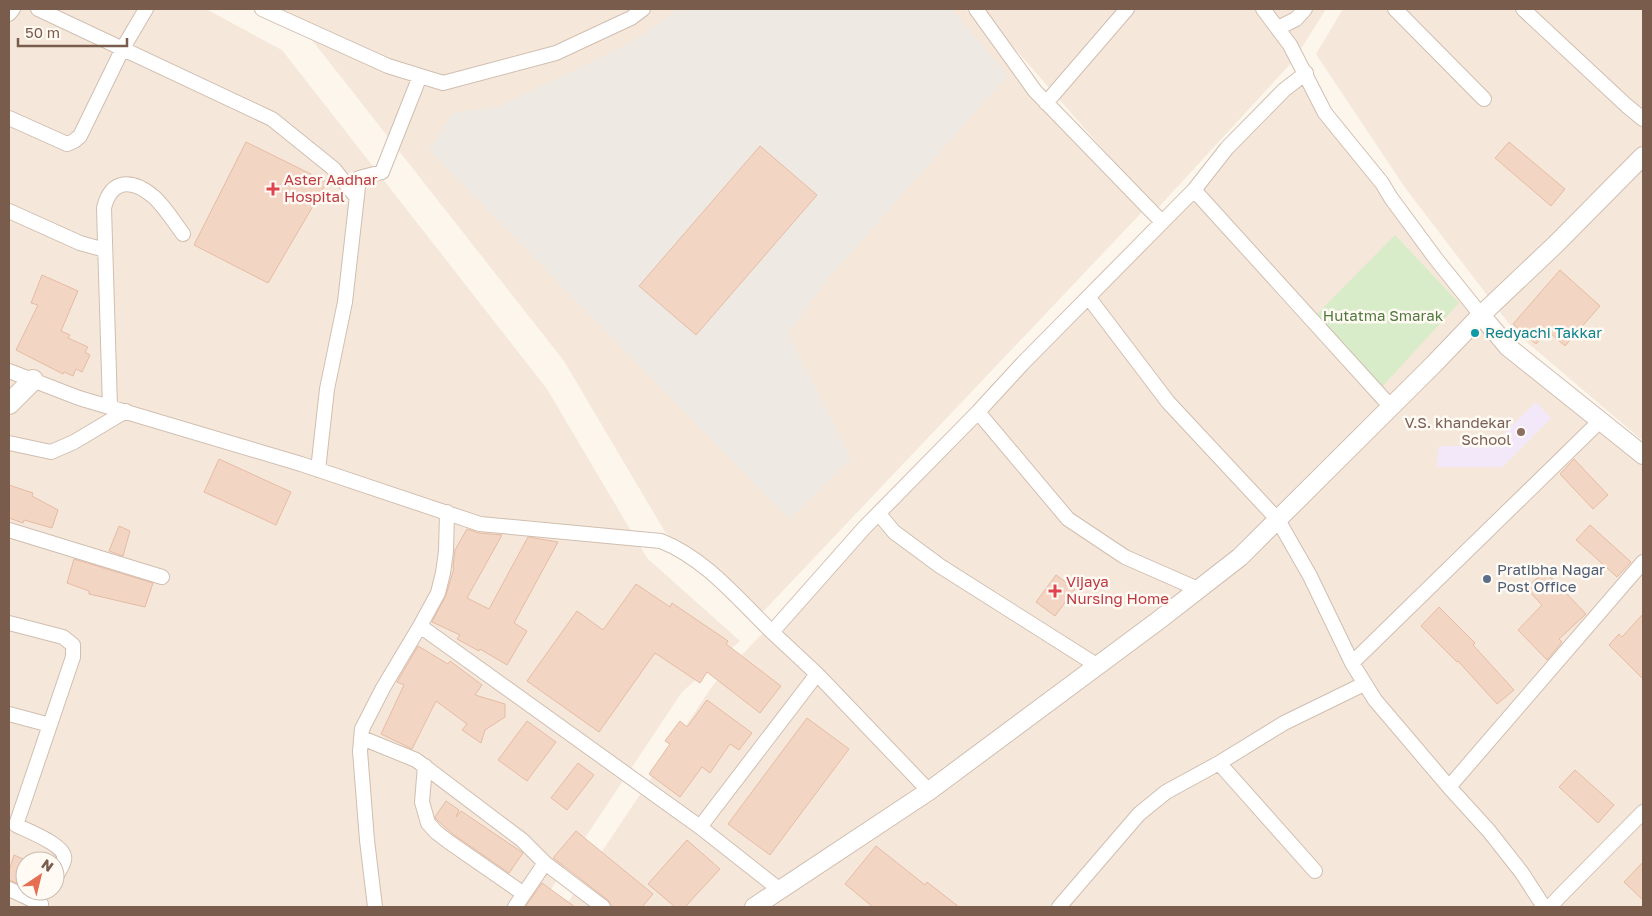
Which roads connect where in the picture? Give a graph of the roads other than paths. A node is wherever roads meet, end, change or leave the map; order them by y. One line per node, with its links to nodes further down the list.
1 (13, 9): 12 (street)
2 (38, 9): 14 (street)
3 (146, 9): 14 (street)
4 (262, 9): 16 (street)
5 (643, 9): 16 (street)
6 (976, 9): 18 (street)
7 (1127, 9): 18 (street)
8 (1263, 9): 13 (street)
9 (1305, 9): 13 (street)
10 (1394, 9): 17 (street)
11 (1531, 11): 20 (street)
12 (9, 14)
13 (1278, 28): 15 (street)
14 (123, 48): 19 (street); 23 (street)
15 (1306, 73): 22 (street); 29 (street)
16 (420, 76): 23 (street)
17 (1484, 99)
18 (1046, 103): 25 (street)
19 (9, 118)
20 (1643, 119)
21 (1643, 156): 29 (street)
22 (1194, 190): 25 (street); 34 (street)
23 (357, 198): 40 (street)
24 (9, 211): 27 (street)
25 (1162, 222): 28 (street)
26 (183, 234): 27 (street)
27 (105, 250): 33 (street)
28 (1089, 298): 36 (street); 43 (street)
29 (1481, 315): 34 (street); 37 (street)
30 (9, 371): 31 (street)
31 (33, 380): 32 (main road); 33 (street)
32 (9, 404)
33 (110, 407): 35 (street)
34 (1391, 407): 43 (street)
35 (126, 411): 38 (street); 40 (street)
36 (978, 412): 42 (street); 47 (street)
37 (1600, 421): 39 (street); 51 (street)
38 (9, 443)
39 (1643, 455)
40 (318, 470): 41 (street)
41 (447, 512): 49 (street); 50 (street)
42 (879, 514): 50 (street); 52 (street)
43 (1278, 520): 47 (street); 51 (street)
44 (9, 530): 46 (street)
45 (1643, 562): 60 (street)
46 (162, 577)
47 (1198, 589): 52 (street)
48 (9, 623): 56 (street)
49 (420, 626): 57 (street); 64 (street)
50 (772, 632): 53 (street)
51 (1352, 662): 54 (street)
52 (1098, 666): 61 (street)
53 (817, 674): 61 (street); 64 (street)
54 (1364, 684): 58 (street); 60 (street)
55 (9, 714): 56 (street)
56 (50, 725): 63 (street)
57 (362, 738): 59 (street); 72 (street)
58 (1219, 763): 67 (street); 76 (street)
59 (425, 766): 66 (street); 70 (street)
60 (1449, 787): 77 (street)
61 (929, 791): 69 (street)
62 (1643, 812): 78 (street)
63 (13, 823): 65 (street)
64 (700, 827): 69 (street)
65 (63, 851)
66 (545, 863): 70 (street); 74 (street)
67 (1315, 871)
68 (9, 888): 71 (street)
69 (780, 890): 75 (street)
70 (524, 894): 73 (street)
71 (40, 905)
72 (375, 907)
73 (515, 907)
74 (603, 907)
75 (754, 907)
76 (1059, 907)
77 (1544, 907)
78 (1550, 907)

